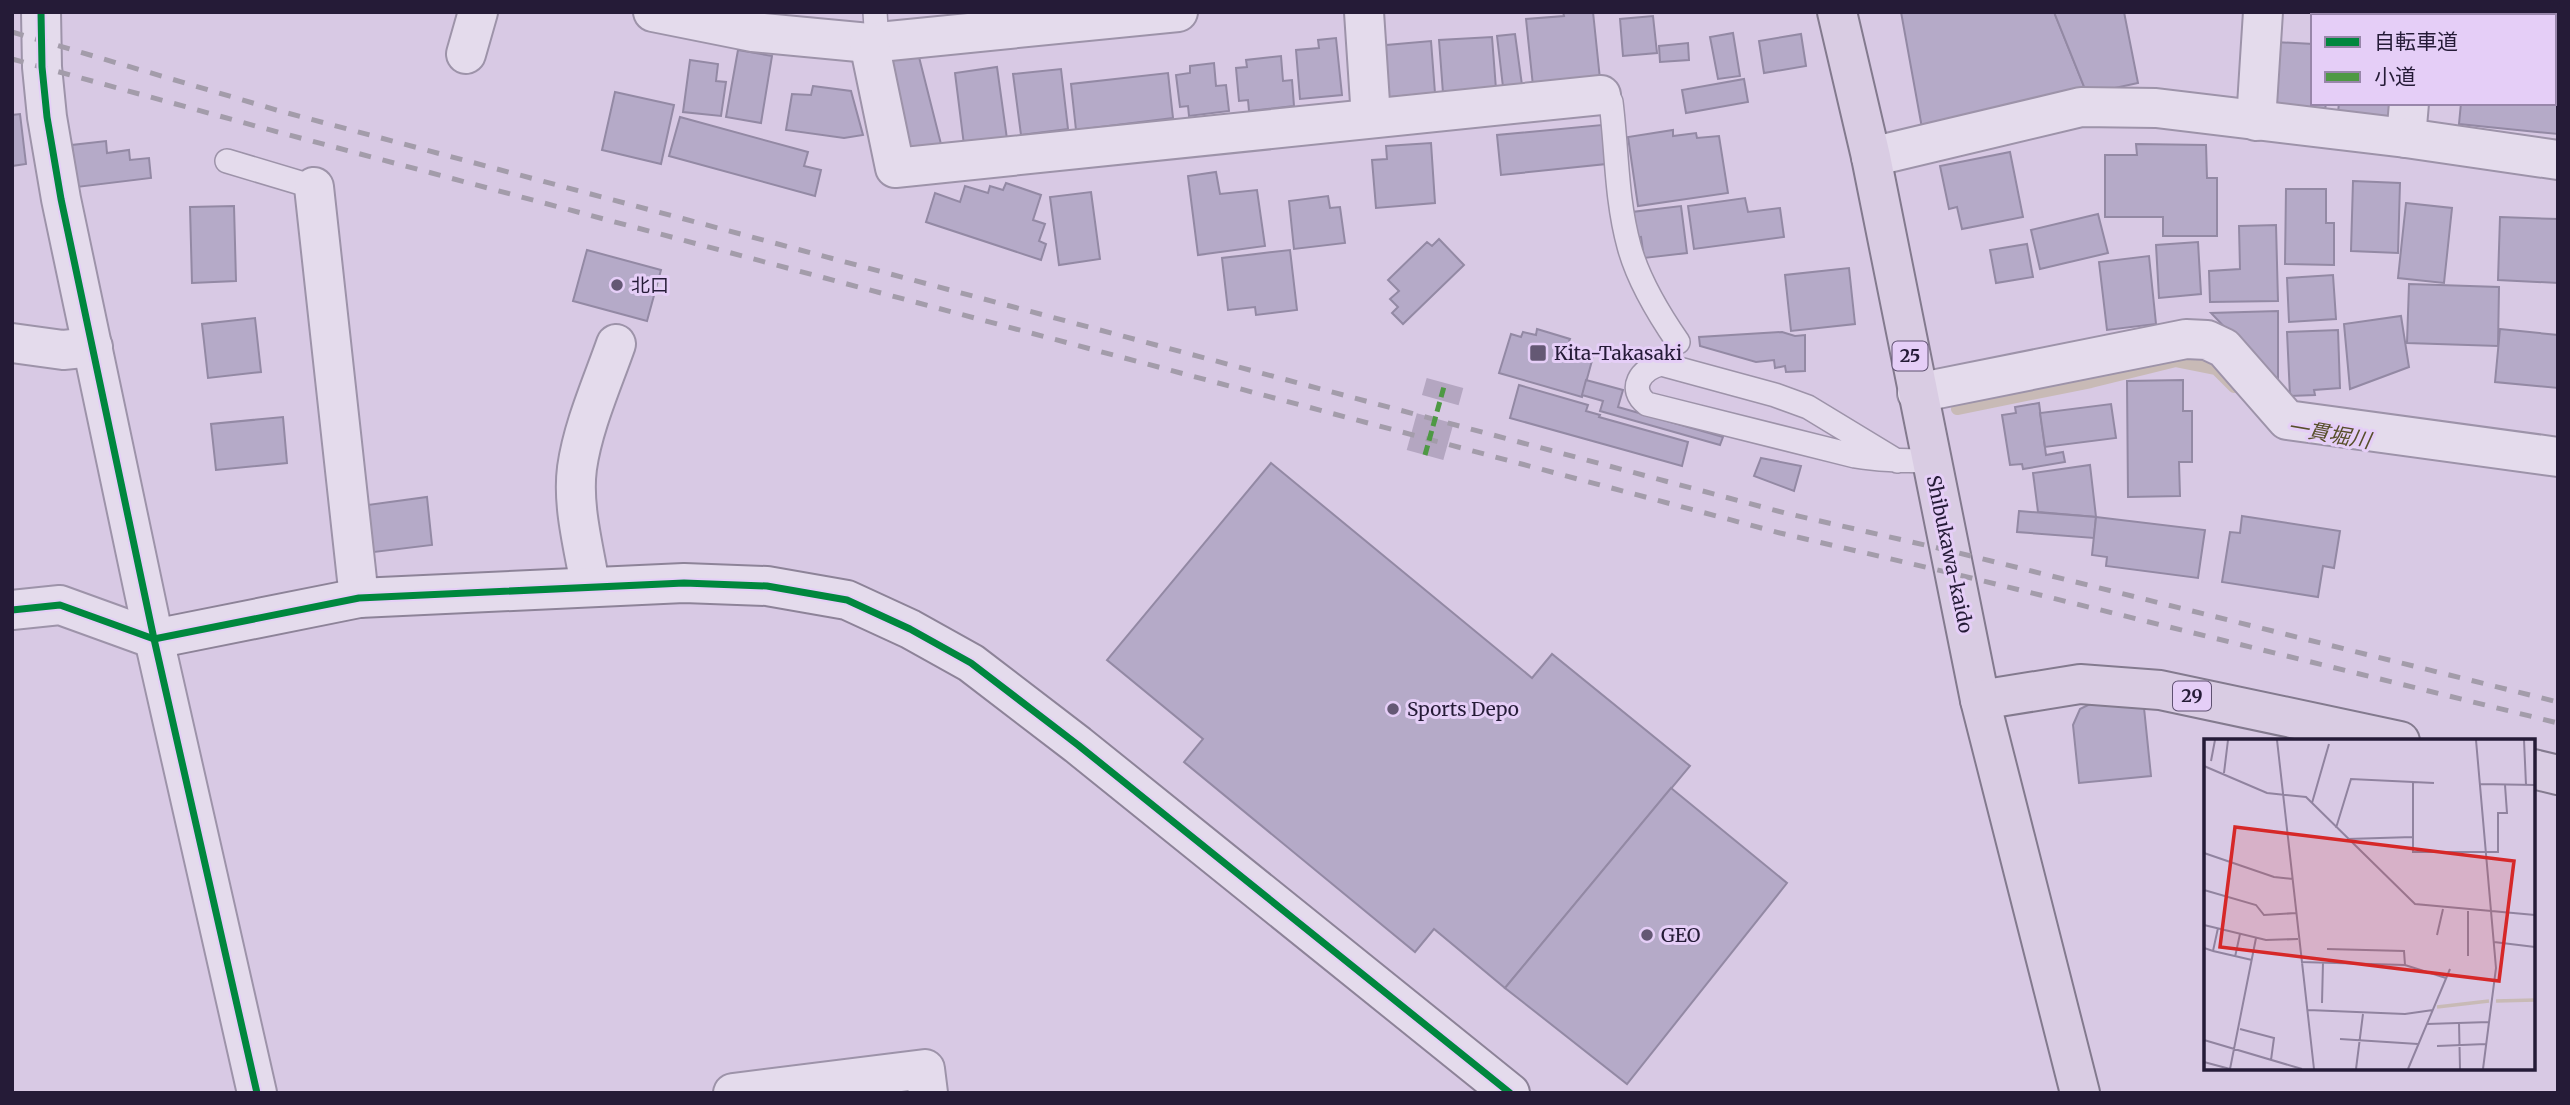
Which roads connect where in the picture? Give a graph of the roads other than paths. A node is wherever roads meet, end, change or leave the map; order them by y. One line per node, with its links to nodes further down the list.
1 (41, 12): 21 (street)
2 (478, 12): 9 (street)
3 (653, 12): 8 (street)
4 (1178, 12): 8 (street)
5 (1364, 12): 11 (street)
6 (1837, 12): 14 (main road, Shibukawa-kaido / 25)
7 (2263, 12): 12 (street)
8 (874, 32): 11 (street)
9 (466, 54)
10 (1601, 95): 11 (street); 18 (lane)
11 (1371, 118)
12 (2256, 121): 13 (street); 14 (street)
13 (2407, 121): 15 (street)
14 (1871, 157): 22 (main road, Shibukawa-kaido / 25)
15 (2558, 160)
16 (228, 161): 17 (lane)
17 (314, 187): 26 (street)
18 (1678, 342)
19 (12, 343): 21 (street)
20 (616, 344): 25 (street)
21 (93, 347): 28 (street)
22 (1917, 393): 23 (street); 24 (main road, Shibukawa-kaido / 25)
23 (2558, 457)
24 (1914, 461): 24 (lane); 29 (main road, Shibukawa-kaido / 25)
25 (590, 585): 26 (street); 36 (street)
26 (359, 597): 28 (street)
27 (12, 610): 28 (street)
28 (153, 639): 33 (street)
29 (1980, 699): 30 (main road, 29); 37 (main road, Shibukawa-kaido / 25)
30 (2391, 739)
31 (2535, 769): 32 (main road)
32 (2558, 775)
33 (257, 1093)
34 (733, 1093): 35 (street)
35 (928, 1093)
36 (1510, 1093)
37 (2080, 1093)

